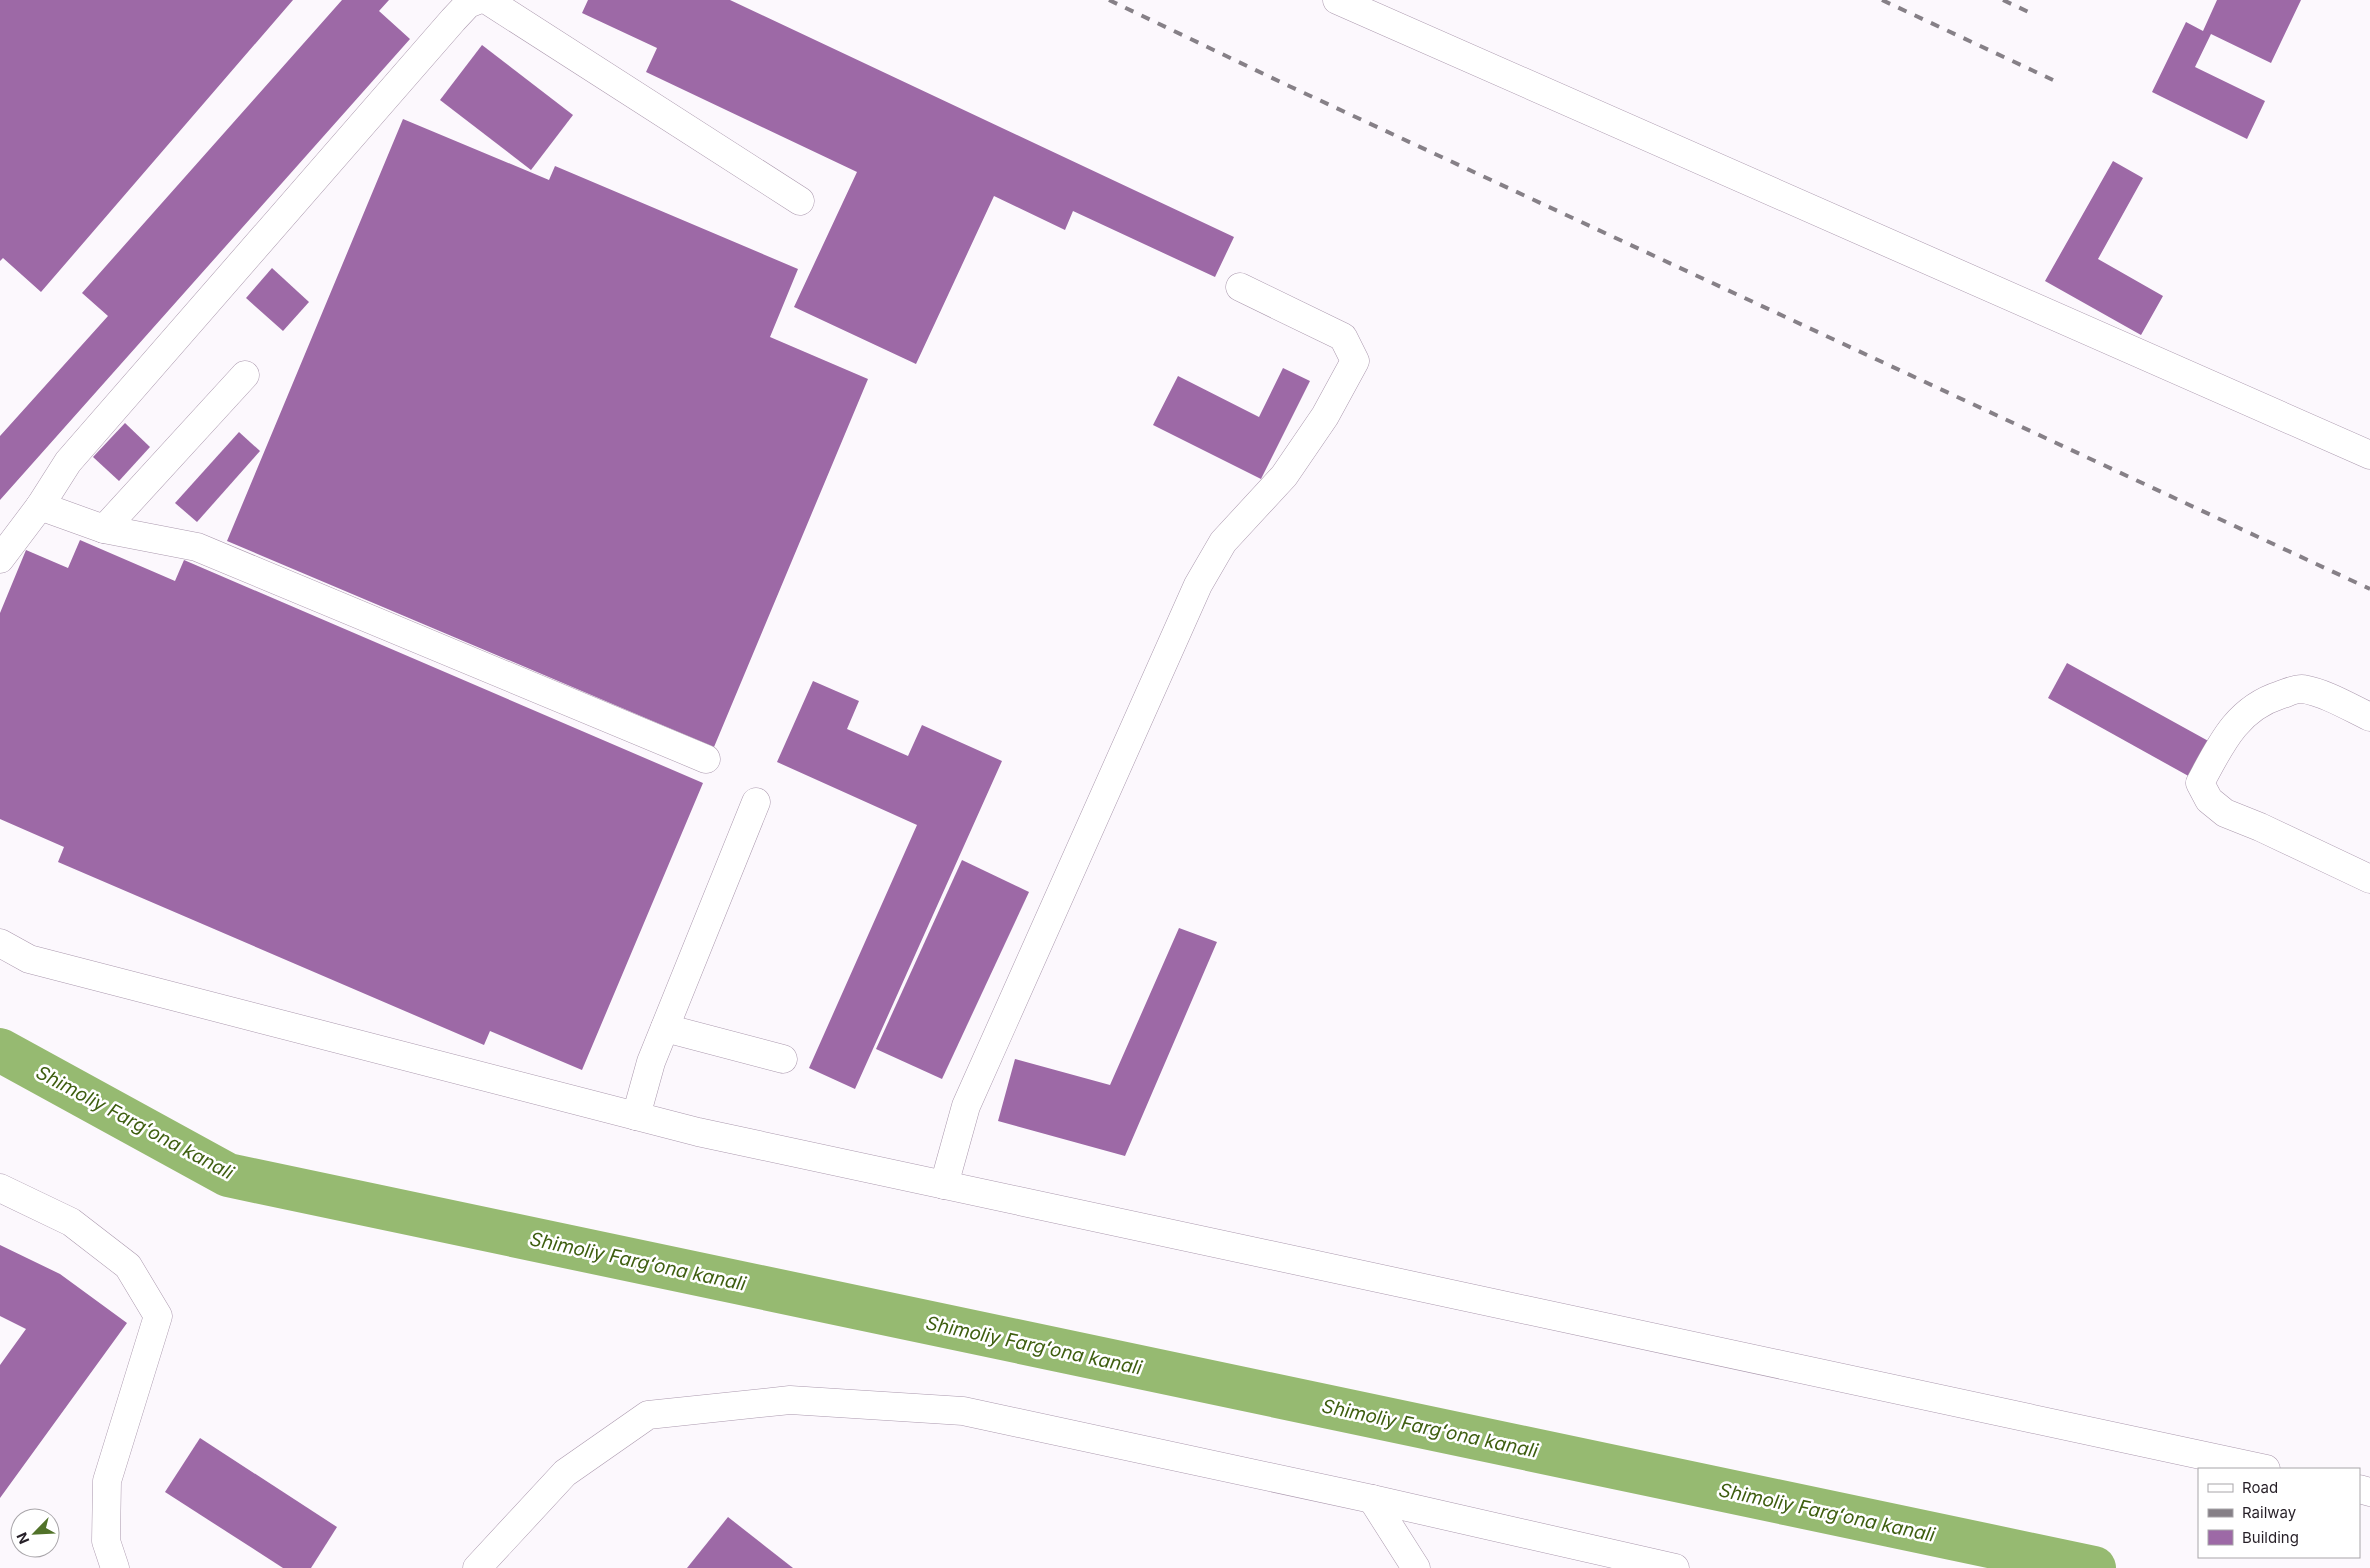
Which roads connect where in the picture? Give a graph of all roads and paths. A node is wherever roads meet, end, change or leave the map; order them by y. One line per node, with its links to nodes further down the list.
1 (478, 0): 8 (street)
2 (486, 0): 4 (street)
3 (1337, 0): 7 (street)
4 (800, 201)
5 (1240, 287): 19 (street)
6 (245, 375): 9 (street)
7 (2370, 455)
8 (40, 506): 9 (street); 10 (street)
9 (104, 529): 12 (street)
10 (0, 559)
11 (2370, 718): 14 (street)
12 (706, 759)
13 (756, 802): 16 (street)
14 (2370, 880)
15 (0, 942): 18 (street)
16 (665, 1028): 17 (street); 18 (street)
17 (782, 1059)
18 (636, 1116): 19 (street)
19 (944, 1185): 21 (street)
20 (0, 1188): 23 (street)
21 (2261, 1468)
22 (1372, 1499): 24 (street); 25 (street); 26 (street)
23 (115, 1568)
24 (477, 1568)
25 (1416, 1568)
26 (1675, 1568)

